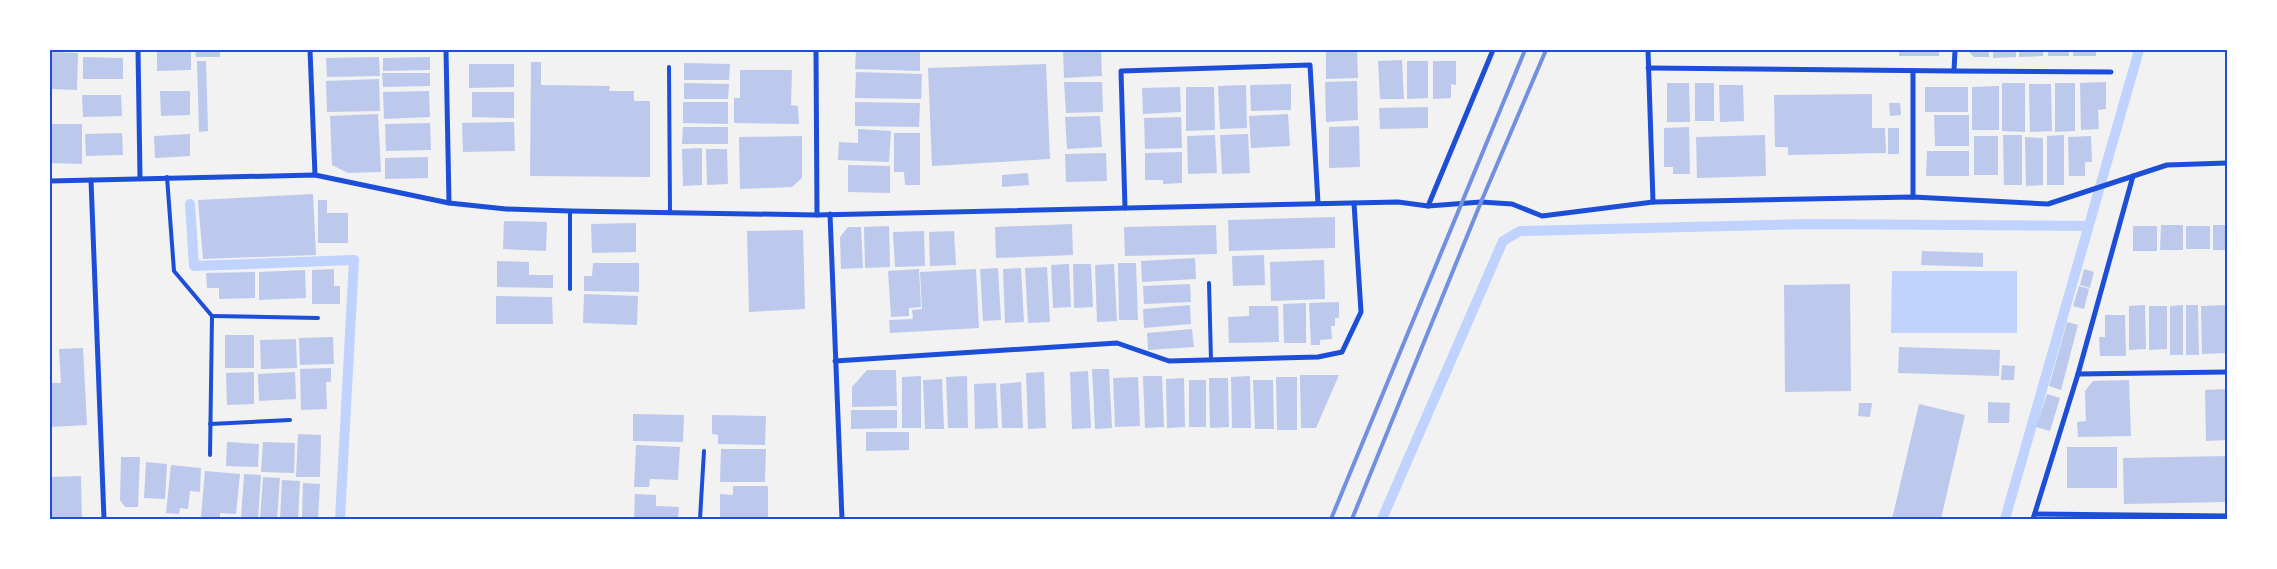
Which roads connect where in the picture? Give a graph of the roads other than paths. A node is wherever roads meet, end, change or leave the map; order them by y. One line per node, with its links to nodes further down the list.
1 (138, 50): 16 (street)
2 (310, 50): 14 (street)
3 (446, 50): 22 (street)
4 (816, 50): 30 (street)
5 (1493, 50): 25 (street)
6 (1648, 50): 9 (street)
7 (1955, 50): 11 (street)
8 (669, 68): 28 (lane)
9 (1648, 68): 10 (street); 21 (street)
10 (1913, 71): 11 (street); 20 (street)
11 (1954, 71): 12 (street)
12 (2111, 72)
13 (2227, 163): 15 (street)
14 (316, 175): 17 (street); 22 (street)
15 (2133, 176): 20 (street); 38 (street)
16 (140, 177): 17 (street); 18 (street)
17 (167, 177): 33 (lane)
18 (91, 180): 19 (street); 45 (street)
19 (50, 181)
20 (1913, 197): 21 (street)
21 (1653, 202): 25 (street)
22 (448, 203): 27 (street)
23 (1318, 203): 24 (street); 26 (street); 26 (street)
24 (1354, 203): 25 (street); 35 (street)
25 (1428, 206)
26 (1125, 208): 29 (street)
27 (570, 211): 28 (street); 32 (lane)
28 (670, 212): 30 (street)
29 (830, 214): 30 (street); 36 (street)
30 (817, 215)
31 (1209, 284): 35 (lane)
32 (570, 289)
33 (212, 316): 34 (lane); 40 (lane)
34 (318, 318)
35 (1211, 360): 36 (street)
36 (835, 361): 47 (street)
37 (2227, 372): 38 (street)
38 (2078, 374): 43 (street)
39 (290, 420): 40 (lane)
40 (210, 424): 42 (lane)
41 (704, 451): 46 (lane)
42 (210, 455)
43 (2034, 516): 44 (street)
44 (2227, 516)
45 (104, 519)
46 (700, 519)
47 (842, 519)

